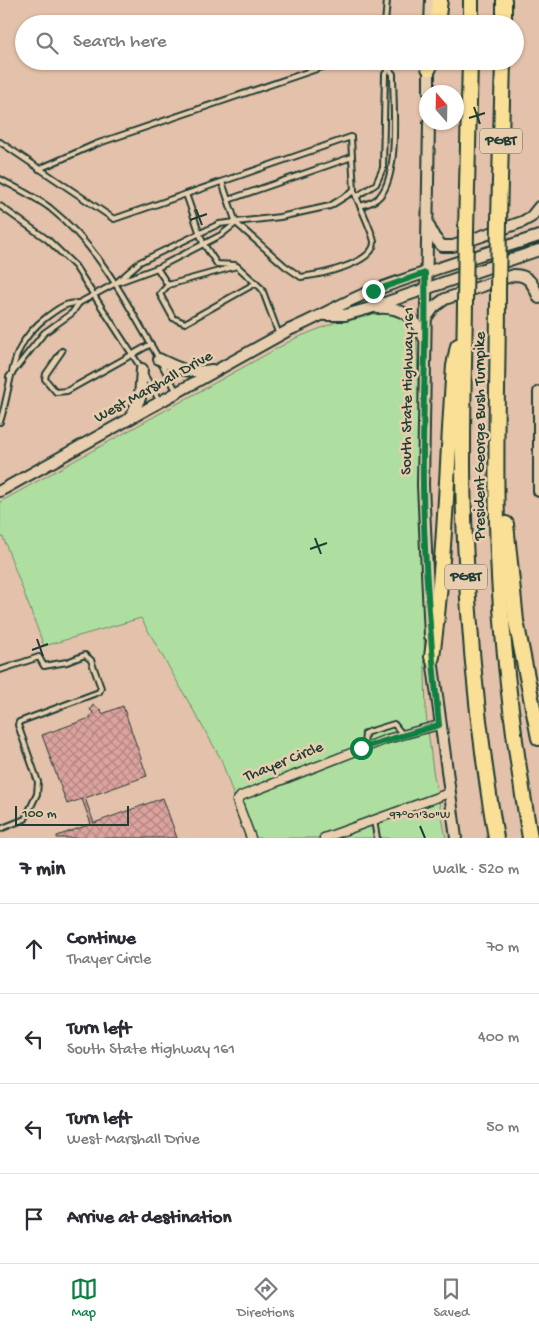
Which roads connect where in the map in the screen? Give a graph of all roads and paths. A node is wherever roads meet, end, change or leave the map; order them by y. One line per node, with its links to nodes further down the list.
1 (387, 0): 6 (lane)
2 (431, 0): 7 (main road)
3 (440, 0): 8 (highway)
4 (471, 0): 9 (highway)
5 (504, 0): 10 (highway)
6 (386, 15)
7 (430, 15)
8 (438, 15)
9 (471, 15)
10 (504, 15)
11 (314, 70): 21 (lane)
12 (388, 70): 26 (lane)
13 (390, 70): 29 (lane)
14 (430, 70): 17 (main road)
15 (470, 70): 47 (highway, President George Bush Turnpike / PGBT, bridge)
16 (503, 70): 66 (highway, President George Bush Turnpike / PGBT, bridge)
17 (429, 85)
18 (429, 130): 31 (main road)
19 (0, 142): 21 (lane)
20 (352, 157): 23 (lane); 24 (lane); 27 (lane)
21 (39, 169): 25 (lane)
22 (0, 179): 40 (lane)
23 (222, 182): 25 (lane); 27 (lane)
24 (354, 191): 26 (lane); 32 (lane)
25 (186, 194): 33 (lane)
26 (356, 197): 29 (lane)
27 (228, 200): 32 (lane)
28 (0, 206): 44 (lane)
29 (360, 206): 32 (lane)
30 (539, 207): 31 (main road)
31 (427, 220): 39 (main road, South State Highway 161)
32 (236, 223): 33 (lane); 35 (lane)
33 (198, 232): 35 (lane); 40 (lane)
34 (539, 236): 39 (main road, West Marshall Drive)
35 (203, 243): 37 (lane); 38 (lane)
36 (539, 250): 43 (main road, West Marshall Drive)
37 (237, 266): 41 (lane); 42 (lane)
38 (157, 268): 40 (lane); 42 (lane)
39 (425, 273): 43 (main road, South State Highway 161); 49 (main road, West Marshall Drive)
40 (116, 283): 44 (lane); 52 (lane)
41 (256, 283): 42 (lane); 51 (lane)
42 (168, 285)
43 (426, 289): 48 (main road, West Marshall Drive); 50 (main road, South State Highway 161)
44 (94, 294): 46 (lane); 55 (lane)
45 (539, 298): 50 (main road)
46 (79, 303): 59 (lane); 59 (lane)
47 (465, 308): 69 (highway); 82 (highway, President George Bush Turnpike / PGBT)
48 (367, 309): 49 (main road, West Marshall Drive); 53 (main road)
49 (325, 315): 51 (main road, West Marshall Drive)
50 (426, 318): 53 (main road, South State Highway 161)
51 (279, 335): 57 (main road, West Marshall Drive)
52 (151, 344): 55 (lane); 56 (lane)
53 (426, 344): 69 (main road, South State Highway 161)
54 (62, 351): 55 (lane)
55 (133, 355): 58 (lane)
56 (159, 359): 57 (main road); 60 (lane)
57 (220, 368): 60 (main road, West Marshall Drive)
58 (142, 369): 63 (lane); 64 (main road)
59 (9, 377): 65 (lane)
60 (177, 392): 63 (main road, West Marshall Drive)
61 (539, 392): 62 (main road)
62 (539, 398): 68 (main road)
63 (160, 401): 64 (main road, West Marshall Drive)
64 (129, 420): 67 (main road, West Marshall Drive)
65 (0, 422)
66 (497, 471): 73 (highway); 83 (highway, President George Bush Turnpike / PGBT)
67 (0, 491)
68 (539, 491)
69 (432, 657): 71 (main road, South State Highway 161)
70 (0, 670): 77 (lane)
71 (439, 725): 72 (street, Thayer Circle); 75 (main road, South State Highway 161)
72 (402, 734): 74 (street, Thayer Circle); 74 (lane)
73 (539, 738)
74 (364, 747): 78 (street, Thayer Circle)
75 (449, 793): 76 (street); 81 (main road, South State Highway 161)
76 (374, 820): 79 (street); 80 (lane)
77 (0, 829)
78 (251, 838)
79 (324, 838)
80 (376, 838)
81 (456, 838)
82 (496, 838)
83 (530, 838)

